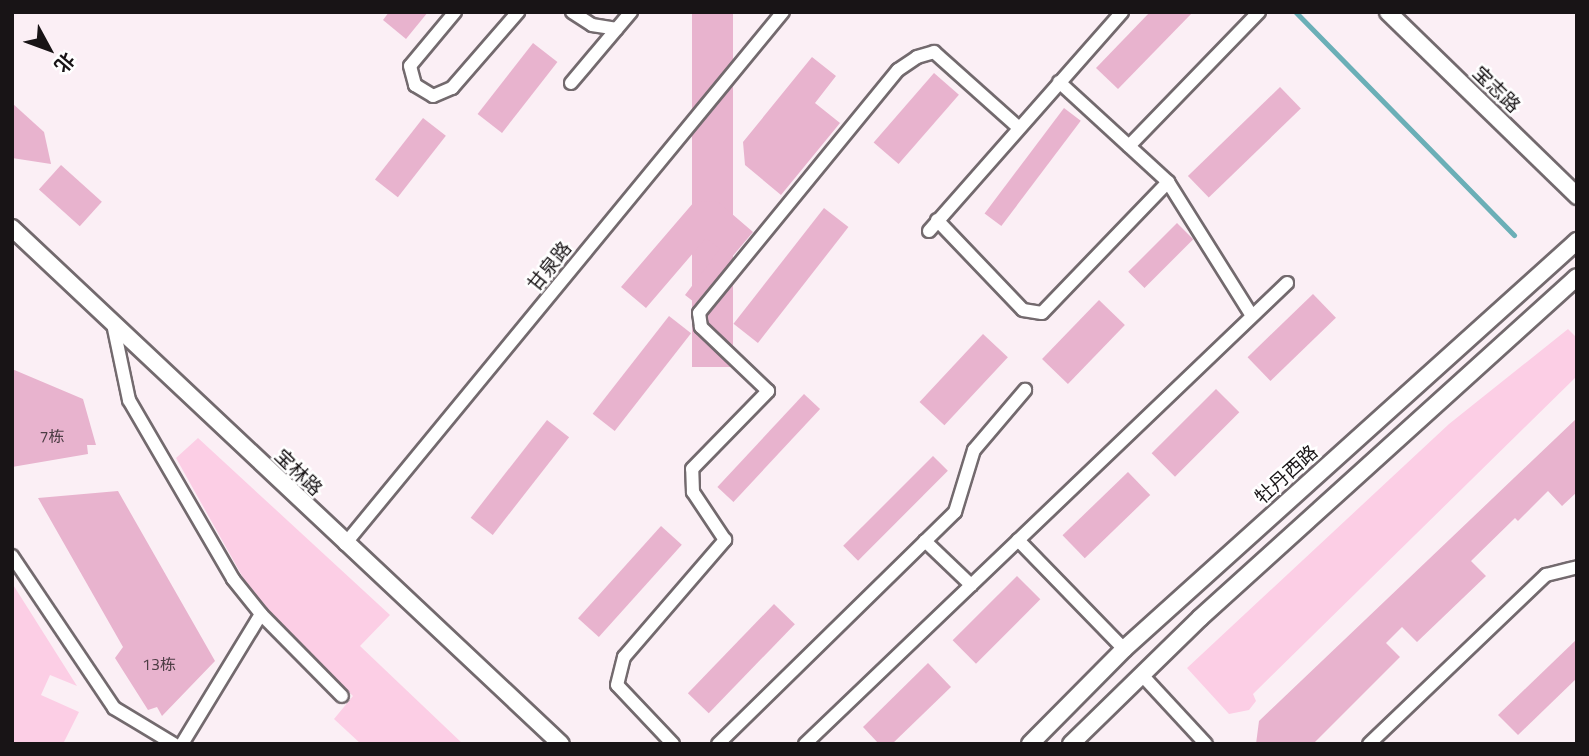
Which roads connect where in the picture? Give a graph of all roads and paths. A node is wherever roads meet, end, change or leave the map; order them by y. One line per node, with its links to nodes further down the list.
1 (455, 12): 2 (street)
2 (518, 12)
3 (572, 12): 9 (street)
4 (631, 12): 9 (street)
5 (783, 12): 27 (street, 甘泉路)
6 (1122, 12): 10 (street)
7 (1259, 12): 13 (street)
8 (1388, 12): 15 (street, 宝志路)
9 (617, 29): 11 (street)
10 (1059, 82): 12 (street); 13 (street)
11 (571, 83)
12 (1018, 127): 16 (street); 38 (street)
13 (1129, 146): 14 (street)
14 (1167, 182): 16 (street); 22 (street)
15 (1577, 196)
16 (937, 220): 18 (street)
17 (12, 228): 23 (street, 宝林路)
18 (929, 231)
19 (1577, 241): 32 (street, 牡丹西路)
20 (1577, 277): 33 (street)
21 (1287, 283): 22 (street)
22 (1252, 316): 25 (street)
23 (113, 324): 27 (street, 宝林路); 31 (street)
24 (1025, 390): 26 (street)
25 (1018, 540): 30 (street); 32 (street)
26 (925, 541): 30 (street); 39 (street)
27 (345, 544): 37 (street, 宝林路)
28 (12, 556): 35 (street)
29 (1577, 567): 44 (street)
30 (971, 586): 40 (street)
31 (261, 614): 34 (street); 36 (street)
32 (1124, 649): 41 (street, 牡丹西路)
33 (1142, 675): 42 (street); 43 (street)
34 (342, 696)
35 (174, 744)
36 (182, 744)
37 (561, 744)
38 (673, 744)
39 (718, 744)
40 (805, 744)
41 (1030, 744)
42 (1071, 744)
43 (1206, 744)
44 (1369, 744)

